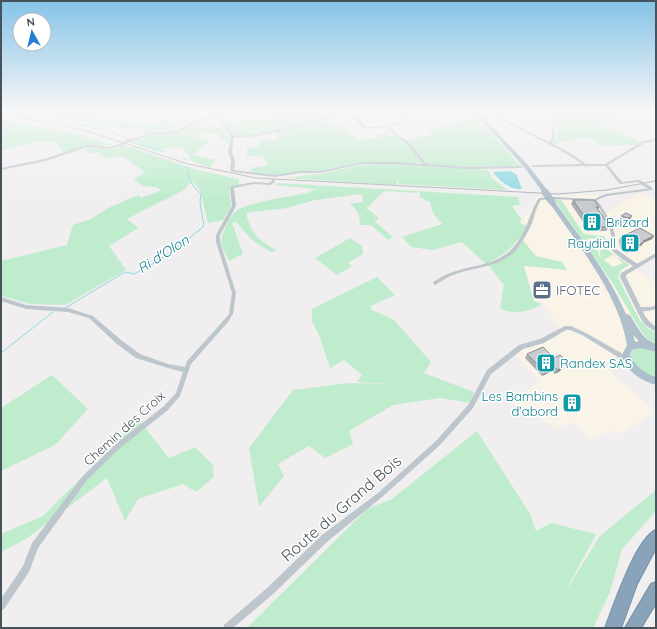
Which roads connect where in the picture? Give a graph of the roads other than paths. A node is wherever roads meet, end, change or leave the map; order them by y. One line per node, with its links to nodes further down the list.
1 (129, 140): 14 (street, bridge)
2 (232, 140): 15 (street)
3 (403, 140): 10 (street)
4 (502, 140): 22 (main road, bridge)
5 (542, 140): 8 (street)
6 (553, 140): 8 (street)
7 (654, 140): 9 (street)
8 (549, 144): 12 (street)
9 (606, 165): 12 (street); 16 (street, bridge)
10 (427, 166): 13 (street); 15 (street)
11 (533, 166): 12 (street)
12 (586, 166)
13 (521, 167)
14 (1, 169)
15 (274, 179): 29 (street, Chemin des Croix)
16 (652, 189): 17 (street)
17 (596, 200): 19 (street); 20 (street)
18 (656, 255): 19 (street)
19 (637, 266): 24 (street)
20 (435, 283)
21 (1, 299): 29 (street)
22 (617, 301): 26 (main road); 28 (main road)
23 (656, 307): 24 (street)
24 (639, 309): 25 (street)
25 (656, 330)
26 (653, 347): 28 (main road)
27 (607, 348): 28 (street); 28 (street); 34 (street, Route du Grand Bois)
28 (629, 352): 30 (main road)
29 (186, 370): 33 (street, Chemin des Croix)
30 (656, 381)
31 (656, 537): 35 (highway)
32 (656, 589): 36 (highway)
33 (1, 606)
34 (227, 628)
35 (613, 628)
36 (634, 628)

